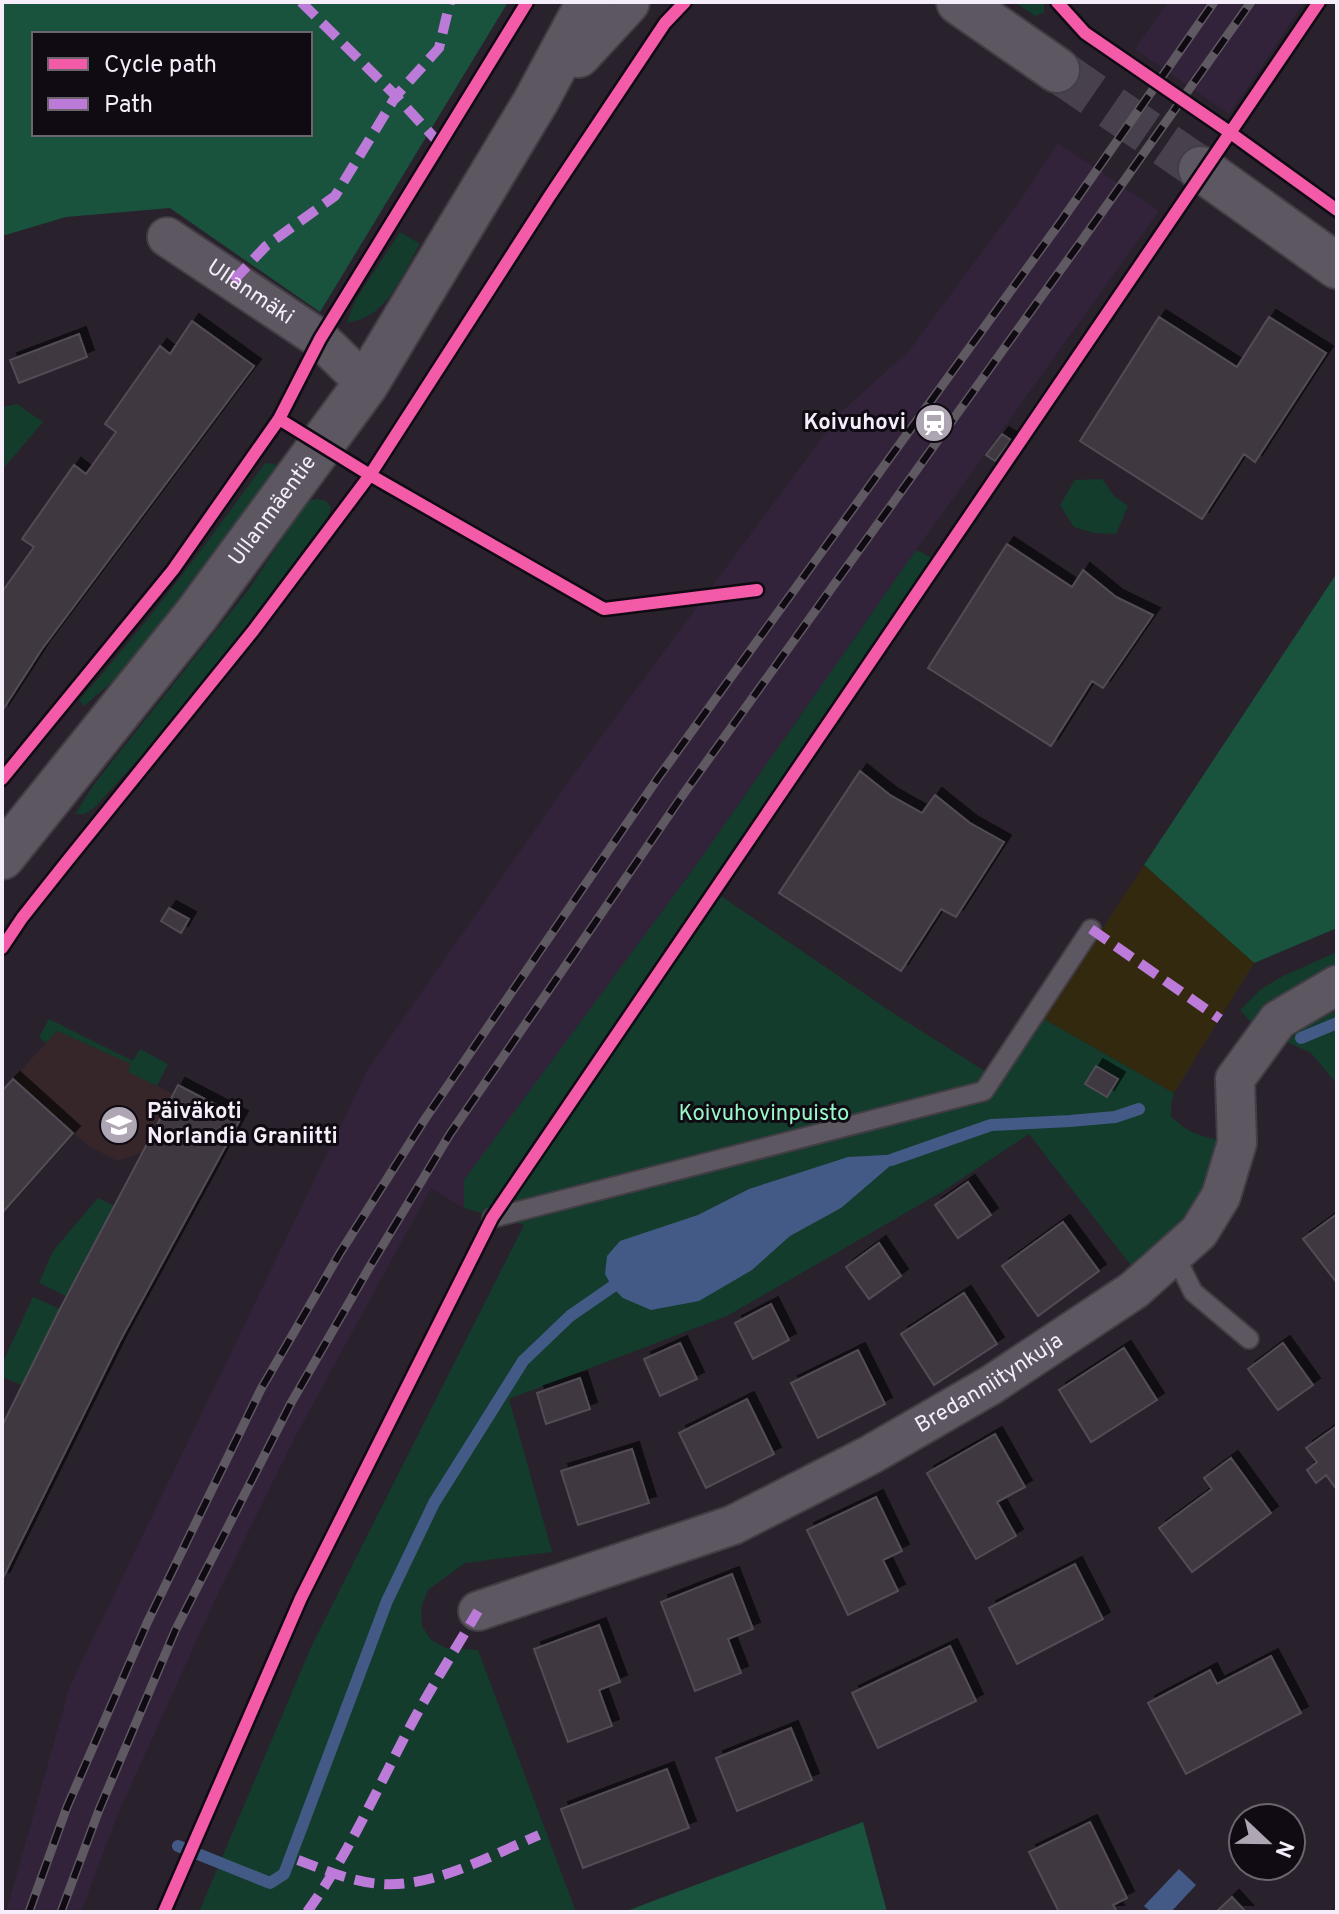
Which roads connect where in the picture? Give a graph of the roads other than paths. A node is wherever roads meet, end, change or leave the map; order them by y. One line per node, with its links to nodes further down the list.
1 (589, 2): 5 (street, Ullanmäentie)
2 (627, 2): 5 (street, Ullanmäentie)
3 (959, 2): 4 (street)
4 (1057, 70)
5 (536, 101): 9 (street, Ullanmäentie)
6 (1201, 169): 8 (street)
7 (167, 237): 9 (street, Ullanmäki)
8 (1337, 266)
9 (366, 384): 10 (street, Ullanmäentie)
10 (2, 857)
11 (1091, 929): 13 (lane)
12 (1337, 985): 14 (street, Bredanniitynkuja)
13 (492, 1218)
14 (1174, 1253): 15 (lane); 16 (street, Bredanniitynkuja)
15 (1249, 1339)
16 (478, 1611)

